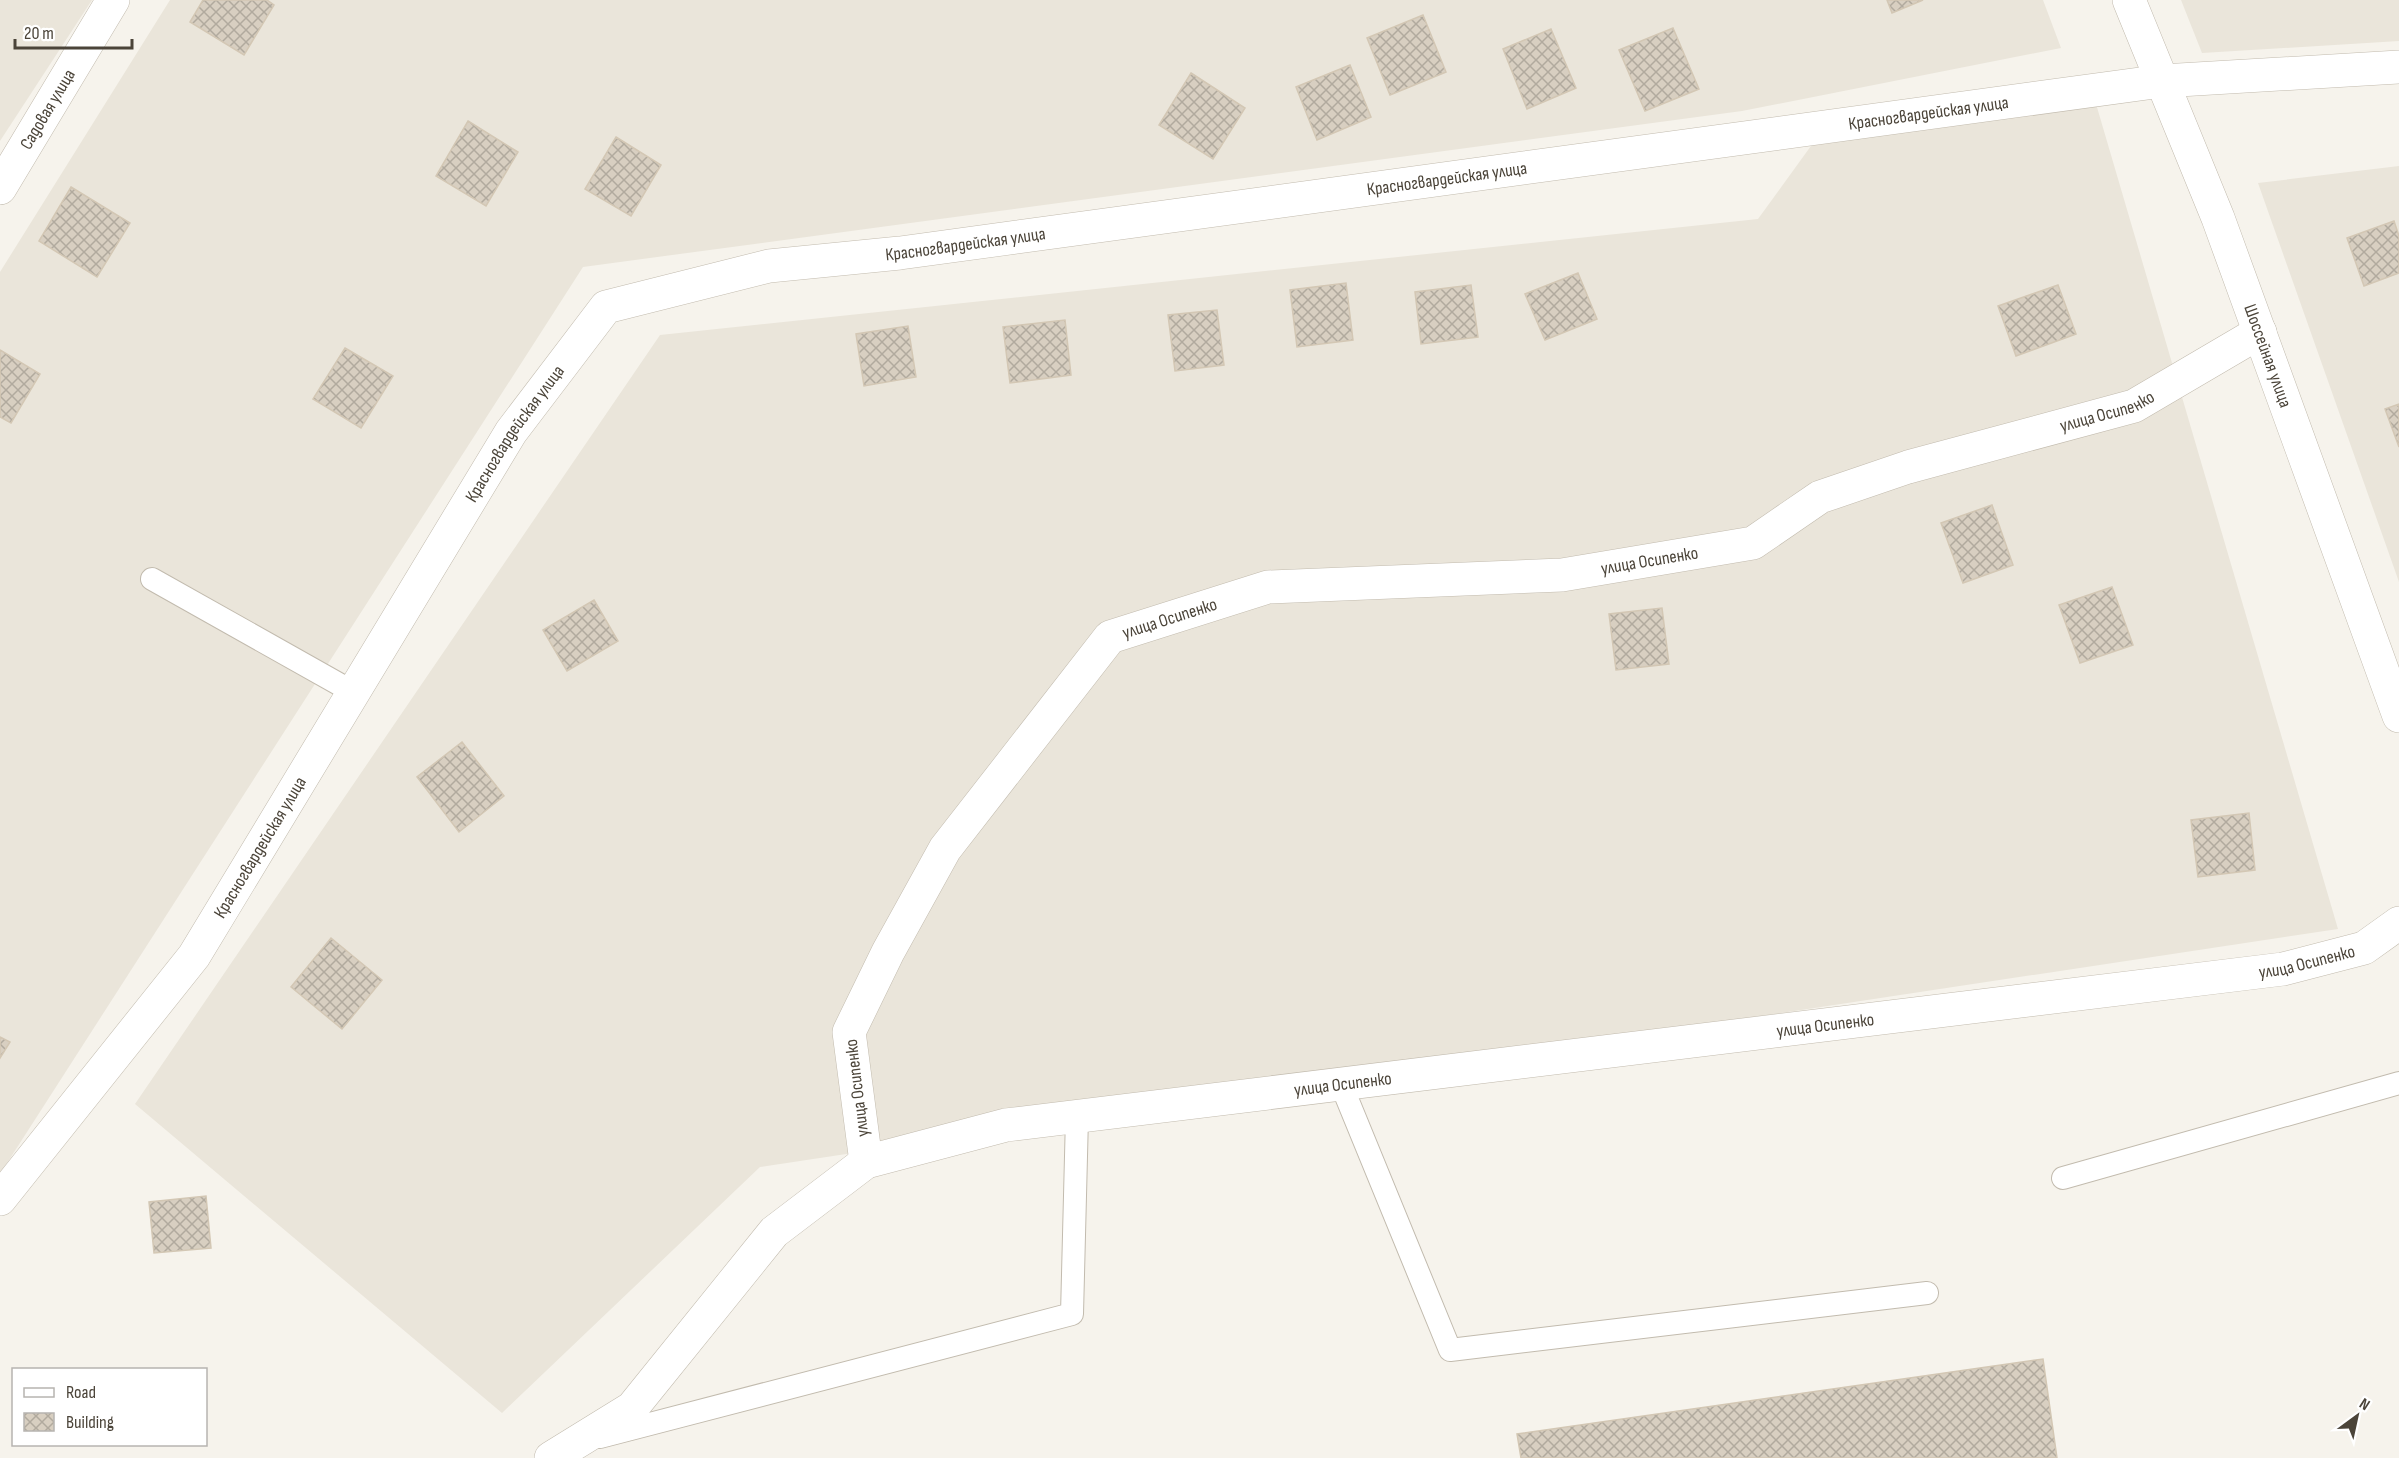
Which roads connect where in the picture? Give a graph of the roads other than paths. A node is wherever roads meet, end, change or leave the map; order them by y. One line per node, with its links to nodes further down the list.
1 (112, 0): 5 (street, Садовая улица)
2 (2129, 0): 4 (street, Шоссейная улица)
3 (2399, 67): 4 (street, Красногвардейская улица)
4 (2162, 81): 6 (street, Шоссейная улица); 8 (street, Красногвардейская улица)
5 (0, 188)
6 (2260, 332): 9 (street, Шоссейная улица); 14 (street, улица Осипенко)
7 (152, 579): 8 (lane)
8 (353, 692): 16 (street, Красногвардейская улица)
9 (2399, 716)
10 (2399, 923): 12 (street, улица Осипенко)
11 (2399, 1083): 15 (lane)
12 (1341, 1084): 13 (street, улица Осипенко); 17 (lane)
13 (1077, 1117): 14 (street, улица Осипенко); 18 (lane)
14 (866, 1162): 18 (street)
15 (2063, 1179)
16 (0, 1199)
17 (1927, 1293)
18 (562, 1451)

